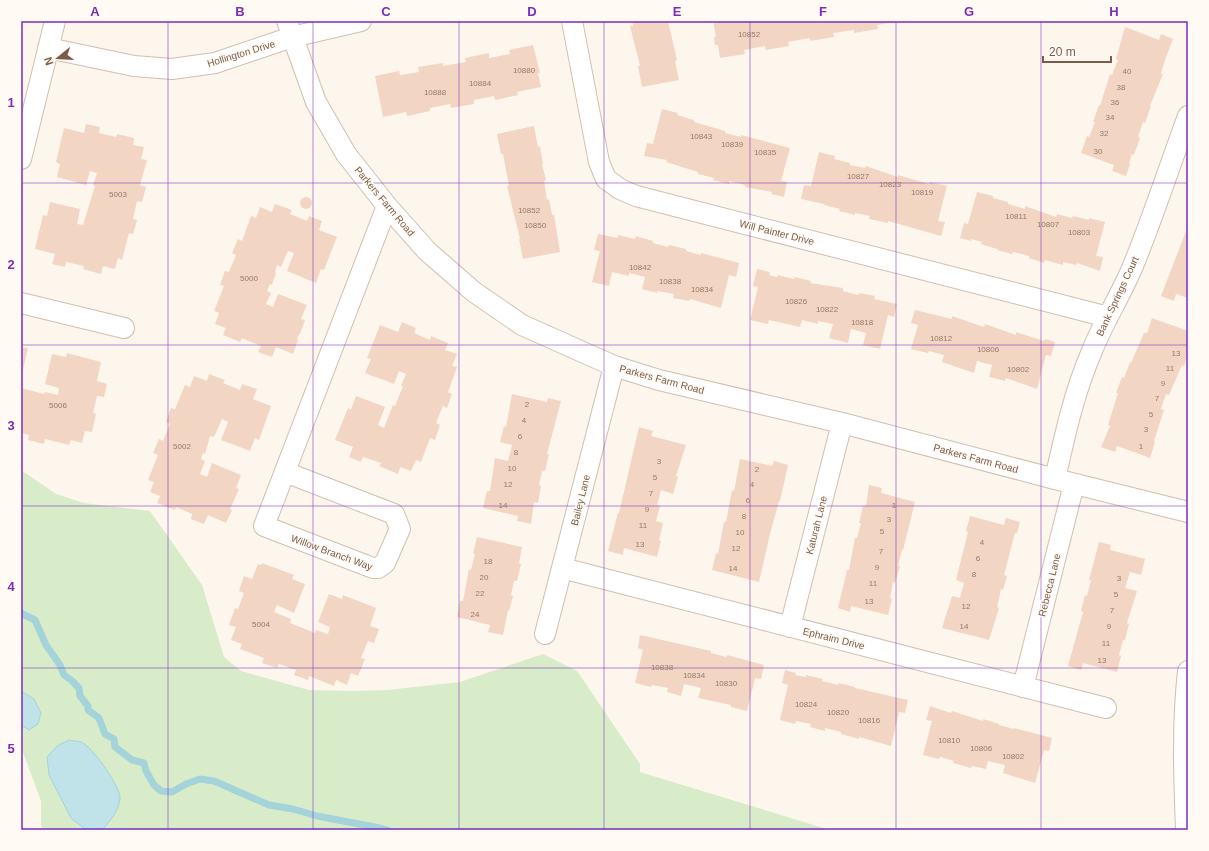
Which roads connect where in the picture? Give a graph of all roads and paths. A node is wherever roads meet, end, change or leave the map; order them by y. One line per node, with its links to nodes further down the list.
1 (55, 21): 5 (street)
2 (360, 21): 4 (street, Hollington Drive)
3 (572, 21): 10 (street, Will Painter Drive)
4 (290, 29): 5 (street, Hollington Drive); 8 (street, Parkers Farm Road)
5 (48, 48): 7 (street)
6 (1188, 116): 10 (street, Bank Springs Court)
7 (21, 159)
8 (387, 206): 12 (street, Parkers Farm Road); 14 (street, Willow Branch Way)
9 (21, 303): 11 (street)
10 (1108, 317): 15 (street, Bank Springs Court)
11 (124, 328)
12 (614, 366): 13 (street, Parkers Farm Road); 18 (street, Bailey Lane)
13 (842, 423): 15 (street, Parkers Farm Road); 19 (street, Katurah Lane)
14 (285, 472): 14 (street, Willow Branch Way)
15 (1055, 479): 16 (street, Parkers Farm Road)
16 (1074, 484): 17 (street, Parkers Farm Road); 22 (street, Rebecca Lane)
17 (1188, 512)
18 (562, 568): 19 (street, Ephraim Drive); 20 (street, Bailey Lane)
19 (790, 627): 22 (street, Ephraim Drive)
20 (546, 634)
21 (1188, 671): 24 (street)
22 (1023, 687): 23 (street, Ephraim Drive)
23 (1106, 708)
24 (1186, 775): 25 (street)
25 (1186, 830)

